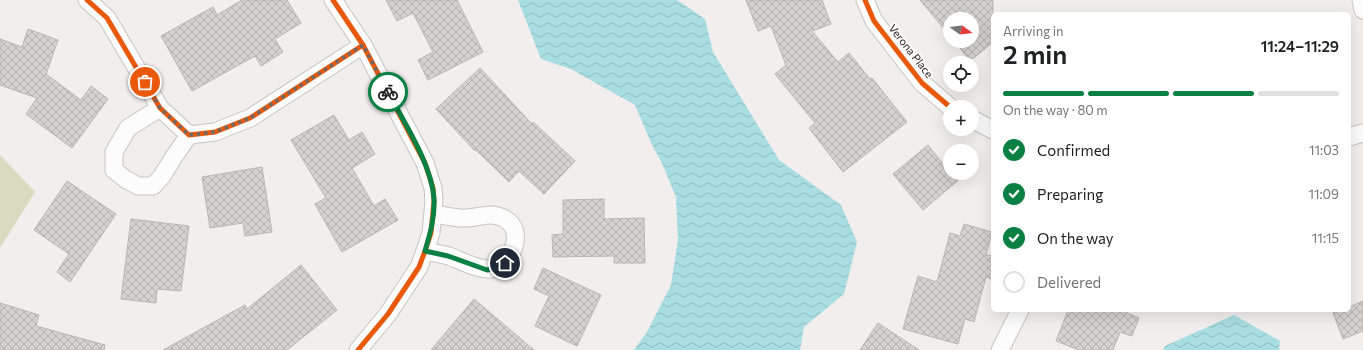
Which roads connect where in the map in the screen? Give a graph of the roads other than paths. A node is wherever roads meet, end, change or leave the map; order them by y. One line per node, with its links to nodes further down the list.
1 (87, 0): 8 (street)
2 (333, 0): 6 (street)
3 (866, 0): 7 (street, Verona Place)
4 (1360, 0): 5 (street)
5 (1363, 10)
6 (363, 45): 12 (street); 14 (street)
7 (943, 101)
8 (160, 108): 12 (street); 12 (street)
9 (979, 123): 10 (street)
10 (991, 129)
11 (1363, 133): 13 (street)
12 (189, 135)
13 (1351, 136)
14 (434, 214): 15 (street); 15 (street)
15 (425, 251): 17 (street)
16 (1019, 312): 18 (street)
17 (358, 350)
18 (1000, 350)

